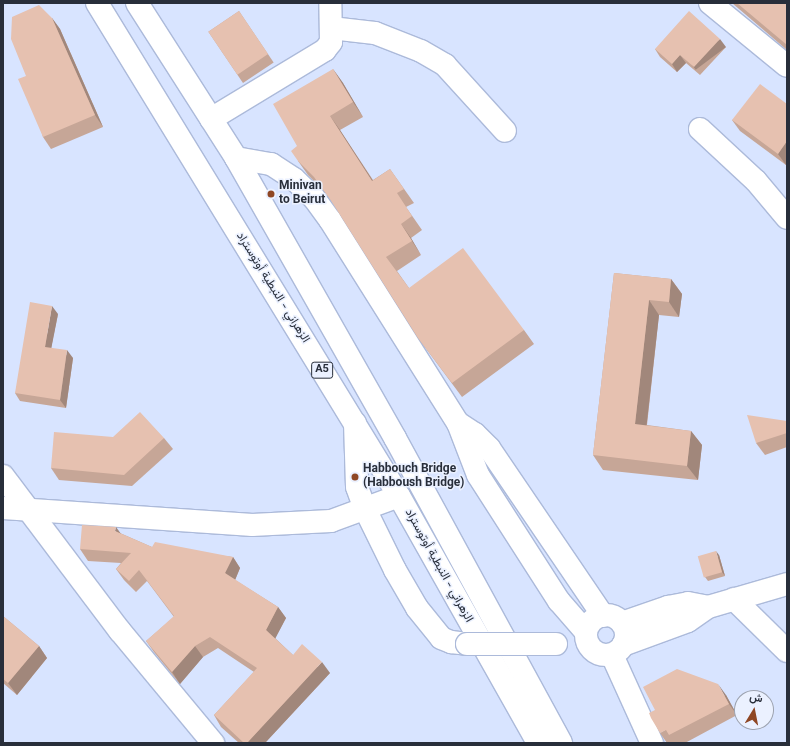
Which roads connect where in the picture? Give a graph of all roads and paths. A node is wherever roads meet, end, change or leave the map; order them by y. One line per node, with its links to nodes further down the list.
1 (98, 3): 12 (main road, الزهراني - النبطية أوتوستراد / A5)
2 (137, 3): 7 (main road, الزهراني - النبطية أوتوستراد / A5)
3 (330, 3): 5 (main road)
4 (710, 3): 6 (main road)
5 (331, 28): 7 (main road); 9 (main road)
6 (787, 66)
7 (211, 119): 10 (main road, الزهراني - النبطية أوتوستراد / A5)
8 (700, 129): 11 (main road)
9 (505, 131)
10 (236, 158): 13 (main road); 28 (main road, الزهراني - النبطية أوتوستراد / A5)
11 (787, 218)
12 (355, 423): 15 (main road, الزهراني - النبطية أوتوستراد / A5); 17 (main road)
13 (458, 423): 22 (main road); 23 (main road)
14 (3, 476): 18 (main road)
15 (399, 496): 17 (main road); 27 (main road, الزهراني - النبطية أوتوستراد / A5)
16 (3, 508): 18 (main road)
17 (364, 508): 18 (main road); 23 (main road, bridge)
18 (30, 510): 26 (main road)
19 (787, 584): 20 (main road)
20 (734, 599): 21 (main road); 25 (main road)
21 (708, 607): 22 (main road); 24 (main road)
22 (612, 619): 23 (main road); 24 (main road)
23 (586, 637): 24 (main road)
24 (618, 650): 29 (main road)
25 (787, 651)
26 (213, 743)
27 (538, 743)
28 (561, 743)
29 (652, 743)

